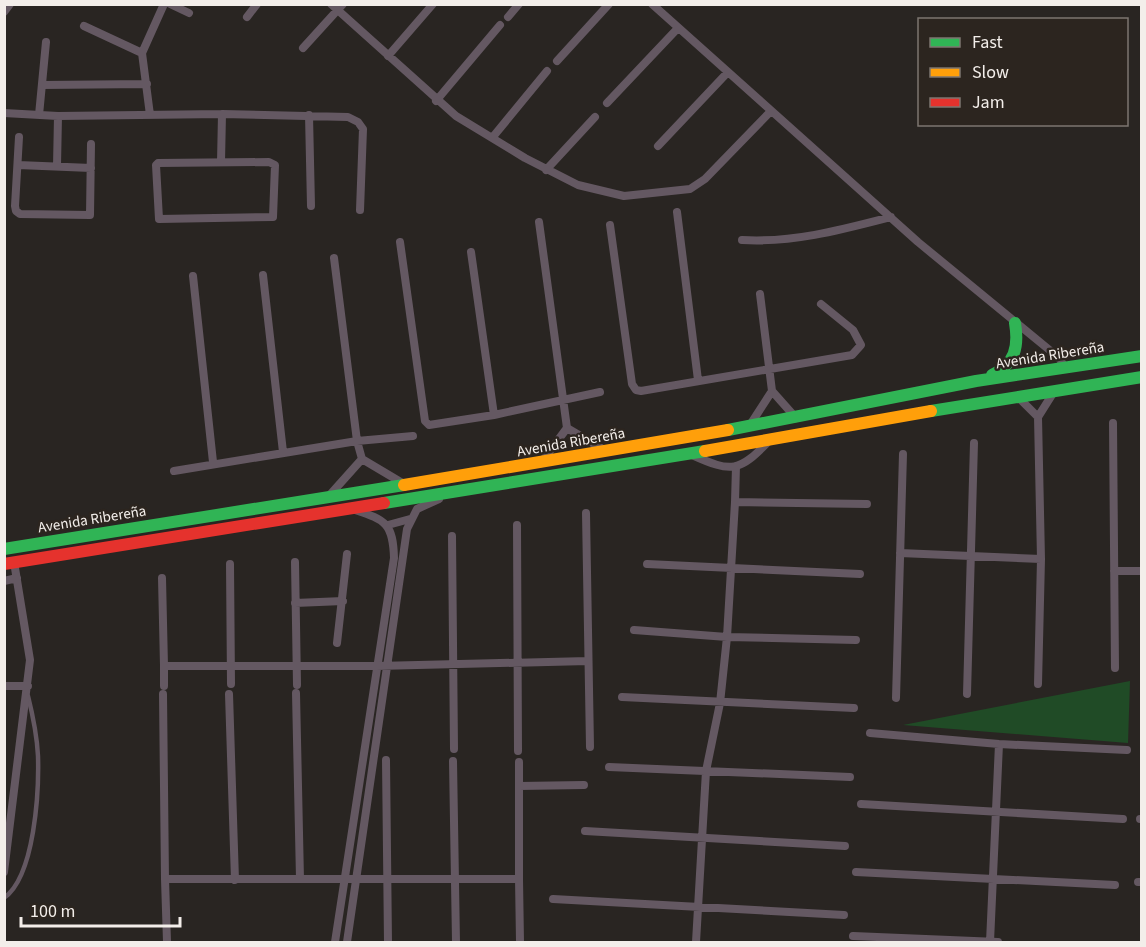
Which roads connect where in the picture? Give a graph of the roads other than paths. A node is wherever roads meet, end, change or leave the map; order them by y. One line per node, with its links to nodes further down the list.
1 (10, 4): 10 (street)
2 (164, 4): 19 (street)
3 (170, 4): 11 (street)
4 (257, 4): 12 (street)
5 (433, 4): 20 (street)
6 (519, 4): 13 (street)
7 (609, 4): 21 (street)
8 (652, 4): 16 (street)
9 (337, 6): 18 (street); 20 (street)
10 (4, 12)
11 (189, 13)
12 (247, 16)
13 (507, 17)
14 (500, 25): 26 (street)
15 (84, 26): 19 (street)
16 (678, 28): 23 (street); 27 (street)
17 (46, 42): 25 (street)
18 (303, 48)
19 (142, 53): 24 (street)
20 (388, 56): 26 (street)
21 (557, 61)
22 (547, 71): 37 (street)
23 (728, 72): 28 (street); 39 (street)
24 (147, 84): 25 (street); 32 (street)
25 (42, 85): 31 (street)
26 (436, 101): 37 (street)
27 (607, 103)
28 (771, 111): 44 (street); 48 (street)
29 (4, 113): 31 (street)
30 (222, 114): 32 (street); 33 (street); 40 (street)
31 (39, 115): 34 (street)
32 (150, 115): 34 (street)
33 (309, 115): 45 (street); 46 (street)
34 (58, 116): 42 (street)
35 (595, 117): 44 (street)
36 (18, 137): 41 (street)
37 (492, 138): 44 (street)
38 (91, 144): 43 (street)
39 (658, 146)
40 (221, 162): 40 (street)
41 (18, 165): 42 (street); 43 (street)
42 (57, 166): 43 (street)
43 (91, 168)
44 (546, 170)
45 (311, 206)
46 (360, 210)
47 (677, 212): 64 (street)
48 (891, 217): 51 (street); 59 (street)
49 (539, 222): 70 (street)
50 (610, 225): 64 (street)
51 (742, 240)
52 (400, 242): 71 (street)
53 (471, 252): 71 (street)
54 (334, 258): 78 (street)
55 (263, 275): 82 (street)
56 (193, 276): 86 (street)
57 (760, 294): 62 (street)
58 (821, 304): 62 (street)
59 (1015, 323): 61 (street); 65 (street)
60 (1142, 356): 61 (street, Avenida Ribereña)
61 (1066, 368): 65 (street, Avenida Ribereña)
62 (768, 370): 64 (street); 67 (street)
63 (1142, 377): 66 (street, Avenida Ribereña)
64 (698, 380)
65 (976, 381): 73 (street, Avenida Ribereña)
66 (1055, 390): 69 (street, Avenida Ribereña); 72 (street)
67 (772, 391): 73 (street); 75 (street)
68 (600, 393): 70 (street)
69 (1017, 396): 72 (street); 79 (street, Avenida Ribereña)
70 (564, 400): 71 (street); 76 (street)
71 (494, 415)
72 (1038, 417): 107 (street)
73 (796, 418): 75 (street, Avenida Ribereña)
74 (1113, 423): 113 (street)
75 (750, 425): 81 (street, Avenida Ribereña)
76 (567, 428): 81 (street); 87 (street)
77 (413, 436): 78 (street)
78 (357, 441): 82 (street); 85 (street)
79 (769, 441): 83 (street, Avenida Ribereña); 88 (street)
80 (974, 443): 106 (street)
81 (606, 451): 87 (street, Avenida Ribereña)
82 (283, 452): 86 (street)
83 (691, 454): 88 (street); 91 (street, Avenida Ribereña)
84 (903, 454): 104 (street)
85 (362, 459): 90 (street); 92 (street)
86 (213, 462): 89 (street)
87 (541, 463): 90 (street, Avenida Ribereña)
88 (736, 466): 93 (street)
89 (174, 471)
90 (404, 484): 92 (street, Avenida Ribereña)
91 (456, 492): 95 (street, Avenida Ribereña); 97 (street)
92 (328, 497): 102 (street, Avenida Ribereña)
93 (735, 502): 94 (street); 112 (street)
94 (867, 504)
95 (349, 508): 98 (street); 109 (street, Avenida Ribereña)
96 (586, 513): 125 (street)
97 (410, 519): 98 (street); 132 (street)
98 (388, 525): 131 (street)
99 (517, 525): 127 (street)
100 (452, 536): 126 (street)
101 (4, 542): 102 (lane)
102 (19, 546): 103 (street, Avenida Ribereña)
103 (4, 549)
104 (900, 553): 106 (street); 139 (street)
105 (347, 554): 119 (street)
106 (971, 557): 107 (street); 137 (street)
107 (1041, 559): 134 (street)
108 (295, 562): 120 (street)
109 (9, 563): 116 (street)
110 (230, 564): 129 (street)
111 (647, 564): 112 (street)
112 (732, 569): 115 (street); 122 (street)
113 (1114, 571): 114 (street); 133 (street)
114 (1142, 571)
115 (860, 574)
116 (17, 578): 118 (street); 136 (street)
117 (162, 578): 128 (street)
118 (4, 581)
119 (343, 601): 120 (street); 124 (street)
120 (295, 603): 130 (street)
121 (634, 630): 122 (street)
122 (727, 637): 123 (street); 140 (street)
123 (856, 640)
124 (337, 643)
125 (588, 661): 127 (street); 144 (street)
126 (452, 664): 127 (street); 132 (street); 145 (street)
127 (518, 664): 147 (street)
128 (164, 666): 129 (street); 164 (street)
129 (230, 666): 130 (street); 170 (street)
130 (297, 666): 131 (street); 165 (street)
131 (377, 666): 132 (street); 166 (street)
132 (387, 666): 167 (street)
133 (1115, 668)
134 (1038, 684)
135 (4, 686): 136 (street)
136 (28, 690): 162 (street); 174 (lane)
137 (967, 694)
138 (622, 697): 140 (street)
139 (896, 698)
140 (720, 703): 141 (street); 152 (street)
141 (854, 708)
142 (870, 733): 143 (street)
143 (999, 744): 146 (street); 157 (street)
144 (590, 747)
145 (454, 749)
146 (1126, 750)
147 (518, 751)
148 (386, 760): 171 (street)
149 (453, 761): 172 (street)
150 (519, 762): 155 (street)
151 (609, 767): 152 (street)
152 (706, 771): 153 (street); 160 (street)
153 (850, 777)
154 (584, 784): 155 (street)
155 (519, 786): 168 (street)
156 (861, 804): 157 (street)
157 (997, 812): 158 (street); 169 (street)
158 (1123, 819)
159 (585, 831): 160 (street)
160 (701, 839): 161 (street); 176 (street)
161 (845, 846)
162 (4, 872)
163 (856, 872): 169 (street)
164 (165, 879): 170 (street); 179 (street)
165 (300, 879): 166 (street); 170 (street)
166 (345, 879): 167 (street); 180 (street)
167 (356, 879): 171 (street); 181 (street)
168 (519, 879): 172 (street); 184 (street)
169 (993, 879): 173 (street); 186 (street)
170 (235, 880)
171 (387, 880): 172 (street); 182 (street)
172 (457, 880): 183 (street)
173 (1115, 885)
174 (4, 898)
175 (554, 899): 176 (street)
176 (698, 908): 177 (street); 185 (street)
177 (844, 915)
178 (853, 936): 186 (street)
179 (167, 942)
180 (335, 942)
181 (347, 942)
182 (388, 942)
183 (456, 942)
184 (520, 942)
185 (696, 942)
186 (990, 942): 187 (street)
187 (998, 942)

